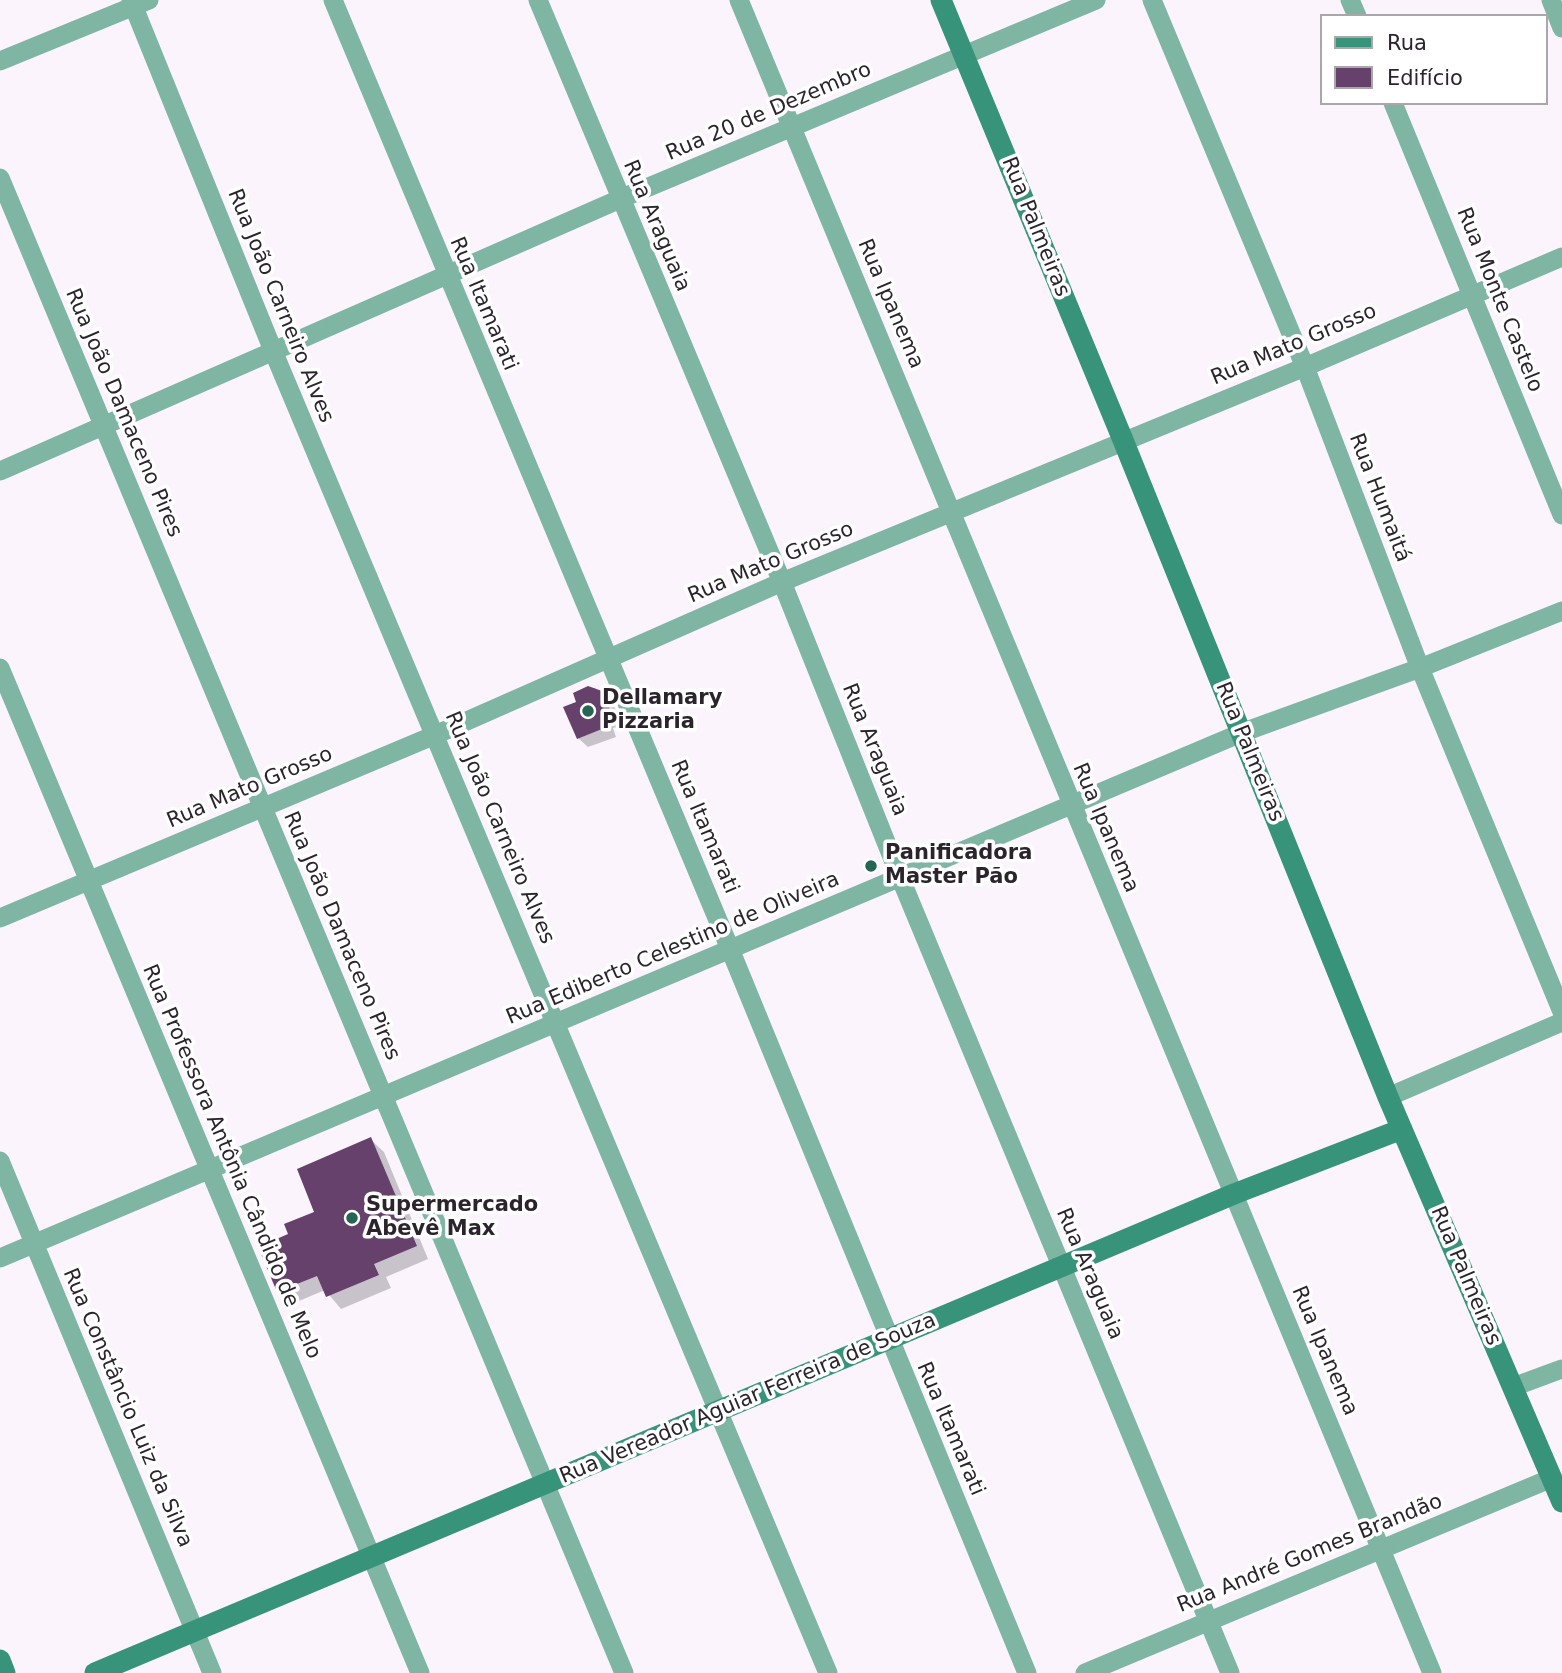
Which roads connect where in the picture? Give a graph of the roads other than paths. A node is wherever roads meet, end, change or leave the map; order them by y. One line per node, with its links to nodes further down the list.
1 (333, 0): 17 (street, Rua Itamarati)
2 (538, 0): 15 (street, Rua Araguaia)
3 (740, 0): 13 (street, Rua Ipanema)
4 (941, 0): 10 (street, Rua Palmeiras)
5 (1096, 0): 10 (street, Rua 20 de Dezembro)
6 (1152, 0): 20 (street, Rua Humaitá)
7 (1550, 0): 9 (street)
8 (138, 2): 11 (street); 19 (street, Rua João Carneiro Alves)
9 (1562, 28)
10 (964, 56): 13 (street, Rua 20 de Dezembro); 22 (street, Rua Palmeiras)
11 (0, 61)
12 (1394, 105): 18 (street, Rua Monte Castelo)
13 (792, 127): 15 (street, Rua 20 de Dezembro); 24 (street, Rua Ipanema)
14 (0, 178): 21 (street, Rua João Damaceno Pires)
15 (620, 199): 17 (street, Rua 20 de Dezembro); 26 (street, Rua Araguaia)
16 (1562, 257): 18 (street, Rua Mato Grosso)
17 (446, 274): 19 (street, Rua 20 de Dezembro); 28 (street, Rua Itamarati)
18 (1472, 295): 20 (street, Rua Mato Grosso); 25 (street, Rua Monte Castelo)
19 (274, 353): 21 (street, Rua 20 de Dezembro); 32 (street, Rua João Carneiro Alves)
20 (1305, 367): 22 (street, Rua Mato Grosso); 30 (street, Rua Humaitá)
21 (104, 426): 23 (street, Rua 20 de Dezembro); 34 (street, Rua João Damaceno Pires)
22 (1123, 440): 24 (street, Rua Mato Grosso); 31 (street, Rua Palmeiras)
23 (0, 471)
24 (952, 511): 26 (street, Rua Mato Grosso); 33 (street, Rua Ipanema)
25 (1562, 515)
26 (782, 582): 28 (street, Rua Mato Grosso); 35 (street, Rua Araguaia)
27 (1562, 611): 30 (street, Rua Ediberto Celestino de Oliveira)
28 (608, 657): 32 (street, Rua Mato Grosso); 38 (street, Rua Itamarati)
29 (0, 668): 36 (street, Rua Professora Antônia Cândido de Melo)
30 (1420, 668): 31 (street, Rua Ediberto Celestino de Oliveira); 39 (street, Rua Humaitá)
31 (1241, 733): 33 (street, Rua Ediberto Celestino de Oliveira); 43 (street, Rua Palmeiras)
32 (435, 736): 34 (street, Rua Mato Grosso); 41 (street, Rua João Carneiro Alves)
33 (1071, 805): 35 (street, Rua Ediberto Celestino de Oliveira); 47 (street, Rua Ipanema)
34 (263, 807): 36 (street, Rua Mato Grosso); 42 (street, Rua João Damaceno Pires)
35 (900, 877): 38 (street, Rua Ediberto Celestino de Oliveira); 50 (street, Rua Araguaia)
36 (89, 881): 37 (street, Rua Mato Grosso); 46 (street, Rua Professora Antônia Cândido de Melo)
37 (0, 918)
38 (730, 949): 41 (street, Rua Ediberto Celestino de Oliveira); 51 (street, Rua Itamarati)
39 (1562, 1012)
40 (1562, 1022): 43 (street)
41 (557, 1023): 42 (street, Rua Ediberto Celestino de Oliveira); 54 (street, Rua João Carneiro Alves)
42 (383, 1096): 46 (street, Rua Ediberto Celestino de Oliveira); 56 (street, Rua João Damaceno Pires)
43 (1388, 1097): 44 (street, Rua Palmeiras)
44 (1402, 1129): 47 (street, Rua Vereador Aguiar Ferreira de Souza); 53 (street, Rua Palmeiras)
45 (0, 1161): 48 (street, Rua Constâncio Luiz da Silva)
46 (210, 1170): 48 (street, Rua Ediberto Celestino de Oliveira); 59 (street, Rua Professora Antônia Cândido de Melo)
47 (1234, 1194): 50 (street, Rua Vereador Aguiar Ferreira de Souza); 58 (street, Rua Ipanema)
48 (34, 1244): 49 (street, Rua Ediberto Celestino de Oliveira); 61 (street, Rua Constâncio Luiz da Silva)
49 (0, 1258)
50 (1062, 1267): 51 (street, Rua Vereador Aguiar Ferreira de Souza); 60 (street, Rua Araguaia)
51 (888, 1340): 54 (street, Rua Vereador Aguiar Ferreira de Souza); 69 (street, Rua Itamarati)
52 (1562, 1369): 53 (street)
53 (1513, 1387): 55 (street, Rua Palmeiras)
54 (717, 1412): 56 (street, Rua Vereador Aguiar Ferreira de Souza); 68 (street, Rua João Carneiro Alves)
55 (1552, 1478): 57 (street, Rua Palmeiras); 58 (street, Rua André Gomes Brandão)
56 (545, 1484): 59 (street, Rua Vereador Aguiar Ferreira de Souza); 67 (street, Rua João Damaceno Pires)
57 (1562, 1502)
58 (1383, 1550): 60 (street, Rua André Gomes Brandão); 72 (street, Rua Ipanema)
59 (372, 1557): 61 (street, Rua Vereador Aguiar Ferreira de Souza); 66 (street, Rua Professora Antônia Cândido de Melo)
60 (1209, 1620): 70 (street, Rua André Gomes Brandão); 71 (street, Rua Araguaia)
61 (195, 1631): 64 (street, Rua Vereador Aguiar Ferreira de Souza); 65 (street, Rua Constâncio Luiz da Silva)
62 (0, 1660): 63 (street)
63 (5, 1673)
64 (94, 1673)
65 (212, 1673)
66 (420, 1673)
67 (624, 1673)
68 (828, 1673)
69 (1027, 1673)
70 (1085, 1673)
71 (1230, 1673)
72 (1432, 1673)

